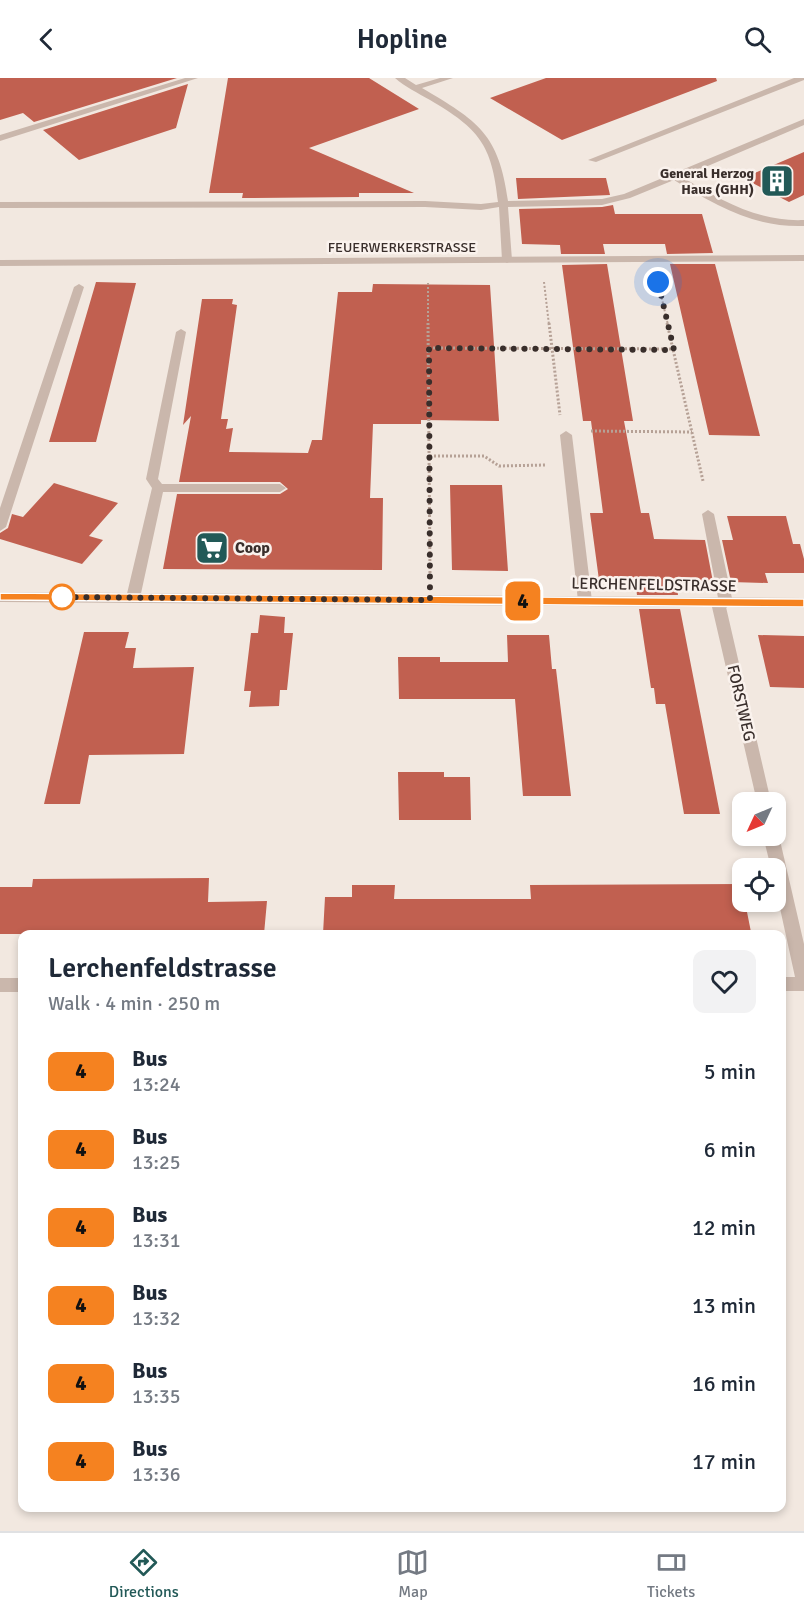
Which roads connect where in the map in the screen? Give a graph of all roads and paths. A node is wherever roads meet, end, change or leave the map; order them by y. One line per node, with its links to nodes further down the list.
1 (194, 78): 7 (street)
2 (449, 78): 5 (street)
3 (802, 78): 8 (street)
4 (402, 80): 5 (street)
5 (414, 83): 10 (street)
6 (804, 122): 9 (street)
7 (0, 138)
8 (593, 160)
9 (674, 176): 10 (street); 12 (street)
10 (501, 204): 11 (street); 15 (street)
11 (0, 206)
12 (804, 223)
13 (804, 258): 14 (street, FEUERWERKERSTRASSE)
14 (653, 259): 16 (street, FEUERWERKERSTRASSE); 23 (path)
15 (507, 260): 16 (street, FEUERWERKERSTRASSE); 17 (street, FEUERWERKERSTRASSE)
16 (542, 260): 22 (path)
17 (428, 261): 18 (street, FEUERWERKERSTRASSE); 21 (path)
18 (0, 263)
19 (79, 287): 32 (street)
20 (181, 332): 29 (street)
21 (429, 348): 22 (path); 26 (path)
22 (552, 349): 23 (path); 25 (path)
23 (674, 350): 24 (path)
24 (692, 432): 25 (path); 28 (path)
25 (564, 433): 27 (street)
26 (430, 456): 27 (path); 35 (path)
27 (570, 465): 36 (street)
28 (703, 480)
29 (158, 488): 30 (street); 34 (street)
30 (280, 488)
31 (708, 514): 37 (street, FORSTWEG)
32 (0, 527)
33 (0, 597): 34 (street, LERCHENFELDSTRASSE)
34 (133, 598): 35 (street, LERCHENFELDSTRASSE)
35 (430, 600): 36 (street, LERCHENFELDSTRASSE)
36 (585, 601): 37 (street, LERCHENFELDSTRASSE)
37 (722, 603): 38 (street, LERCHENFELDSTRASSE); 39 (street, FORSTWEG)
38 (804, 603)
39 (762, 792)
40 (773, 846): 41 (street)
41 (804, 982): 42 (street)
42 (786, 984)
43 (0, 985): 44 (street)
44 (18, 985)

